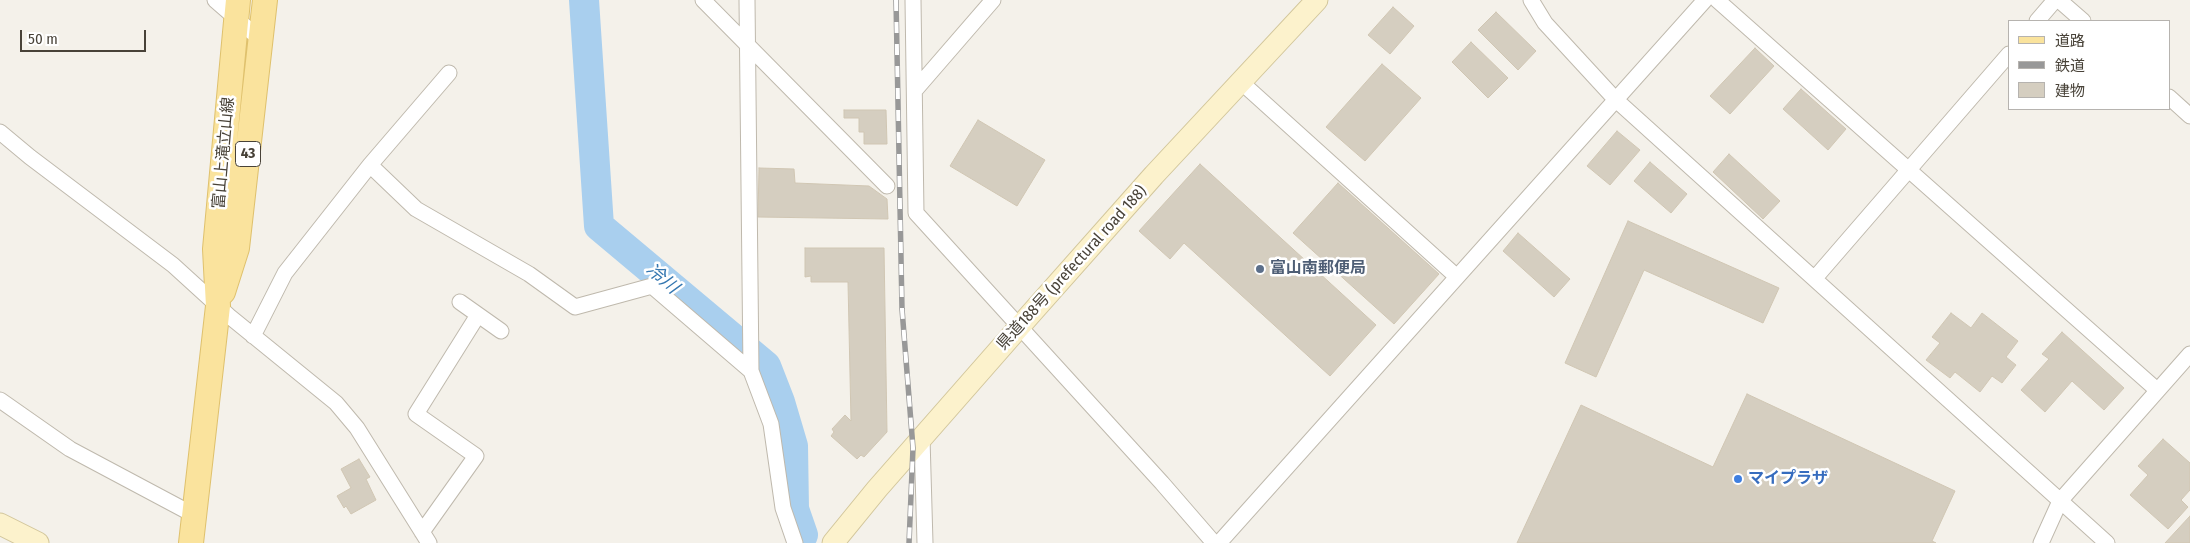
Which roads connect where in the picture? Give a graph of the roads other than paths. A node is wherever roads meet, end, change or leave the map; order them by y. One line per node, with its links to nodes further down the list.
1 (215, 0): 12 (street)
2 (266, 0): 15 (main road, 富山上滝立山線 / 43)
3 (703, 0): 16 (street)
4 (747, 0): 16 (street)
5 (913, 0): 20 (street)
6 (993, 0): 20 (street)
7 (1317, 0): 19 (main road, 県道188号 (prefectural road 188))
8 (1531, 0): 22 (street)
9 (1705, 0): 22 (street)
10 (1717, 0): 26 (street)
11 (2057, 0): 13 (street); 14 (street)
12 (237, 9): 15 (street); 31 (main road, 富山上滝立山線 / 43)
13 (2038, 20)
14 (2082, 20)
15 (262, 40): 31 (main road, 富山上滝立山線 / 43)
16 (748, 44): 27 (street); 37 (street)
17 (2008, 55): 26 (street)
18 (449, 73): 25 (street)
19 (1241, 82): 28 (street); 33 (main road, 県道188号 (prefectural road 188))
20 (916, 89): 33 (street)
21 (2170, 98): 23 (street)
22 (1615, 99): 28 (street); 29 (street)
23 (2190, 116)
24 (0, 132): 31 (street)
25 (370, 165): 35 (street); 37 (street)
26 (1908, 170): 29 (street); 38 (street)
27 (887, 186)
28 (1457, 277): 51 (street)
29 (1815, 278): 41 (street)
30 (460, 302): 32 (street)
31 (218, 306): 35 (street); 42 (main road, 富山上滝立山線 / 43)
32 (478, 315): 34 (street); 44 (street)
33 (1020, 326): 40 (main road, 県道188号 (prefectural road 188)); 50 (street)
34 (501, 331)
35 (253, 336): 44 (street)
36 (2190, 354): 38 (street)
37 (751, 371): 47 (street)
38 (2157, 390): 41 (street)
39 (0, 400): 42 (street)
40 (922, 438): 48 (main road, 県道188号 (prefectural road 188)); 49 (street)
41 (2060, 501): 52 (street); 53 (street)
42 (194, 514): 46 (main road, 富山上滝立山線 / 43)
43 (0, 524): 45 (main road)
44 (426, 538)
45 (38, 543)
46 (191, 543)
47 (795, 543)
48 (833, 543)
49 (925, 543)
50 (1214, 543)
51 (1220, 543)
52 (2041, 543)
53 (2107, 543)

